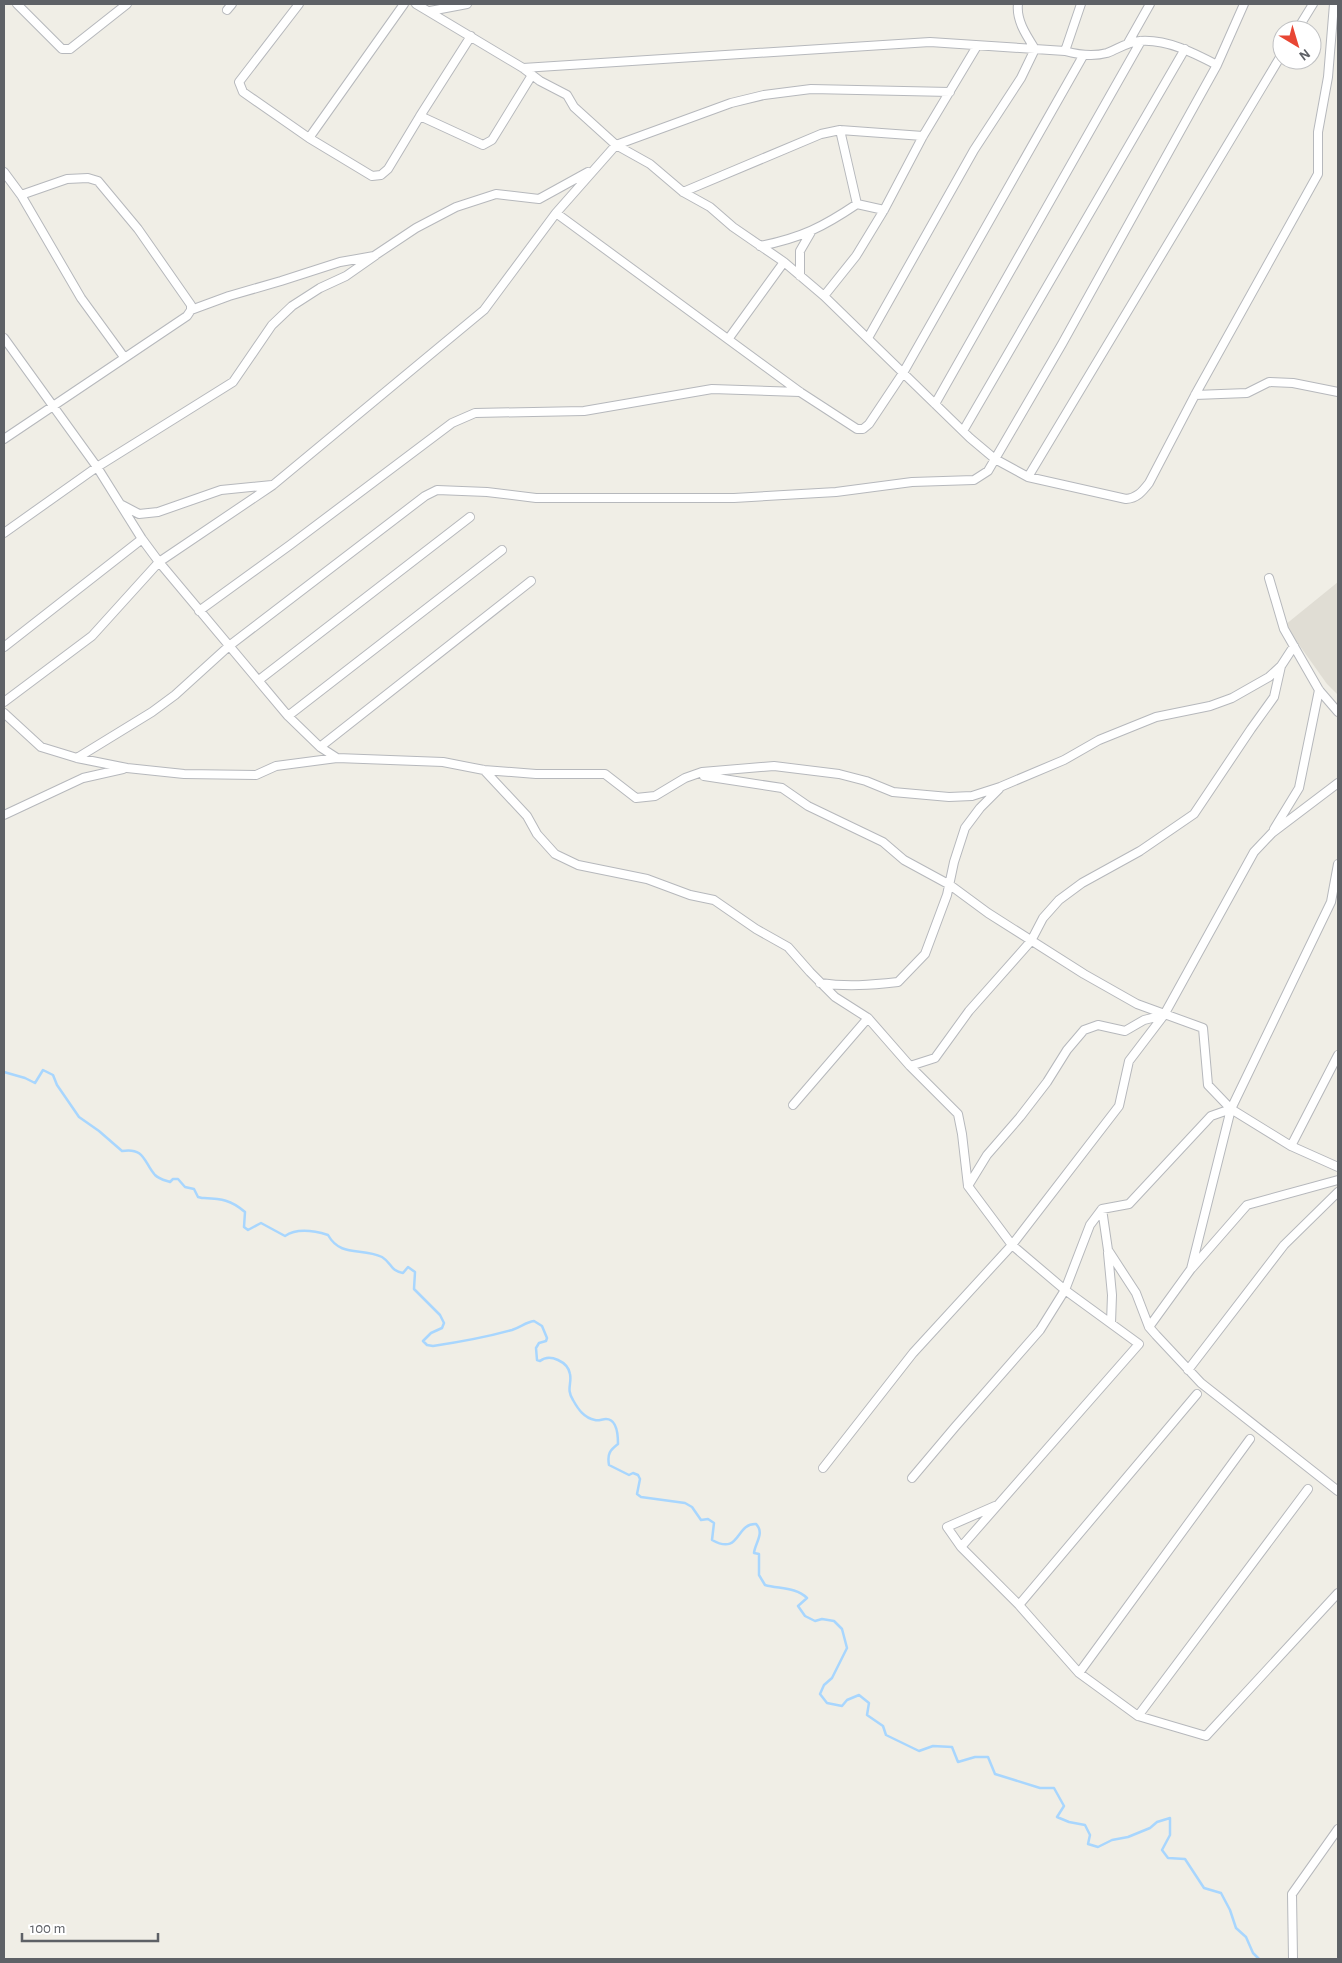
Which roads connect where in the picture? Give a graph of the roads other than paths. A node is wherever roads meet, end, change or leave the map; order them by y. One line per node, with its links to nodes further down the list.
1 (17, 4): 2 (street)
2 (127, 4)
3 (299, 4): 31 (street)
4 (404, 4): 31 (street)
5 (416, 4): 13 (street)
6 (467, 4): 13 (street)
7 (1018, 4): 19 (street)
8 (1081, 4): 21 (street)
9 (1150, 4): 17 (street)
10 (1244, 4): 23 (street)
11 (1313, 4): 14 (street)
12 (1334, 4): 55 (street)
13 (430, 11): 15 (street)
14 (1303, 20)
15 (471, 36): 24 (street); 28 (street)
16 (1141, 41): 17 (street); 20 (street); 56 (street)
17 (1128, 43): 22 (street)
18 (978, 46): 19 (street); 24 (street); 27 (street)
19 (1035, 48): 21 (street); 49 (street)
20 (1186, 49): 23 (street); 58 (street)
21 (1065, 51): 22 (street)
22 (1083, 56): 52 (street)
23 (1217, 65): 60 (street)
24 (523, 68): 26 (street)
25 (1272, 70): 62 (street)
26 (532, 75): 28 (street); 32 (street)
27 (950, 92): 30 (street); 32 (street)
28 (420, 116): 31 (street)
29 (840, 130): 30 (street); 35 (street); 37 (street)
30 (924, 136): 38 (street)
31 (309, 138)
32 (616, 145): 33 (street); 35 (street)
33 (599, 164): 39 (street); 42 (street)
34 (4, 172): 36 (street)
35 (683, 192): 41 (street)
36 (21, 195): 46 (street); 51 (street)
37 (857, 204): 38 (street); 40 (street)
38 (884, 210): 45 (street)
39 (556, 213): 48 (street); 63 (street)
40 (811, 232): 41 (street); 44 (street)
41 (760, 246): 43 (street)
42 (376, 255): 46 (street); 61 (street)
43 (784, 262): 44 (street); 48 (street)
44 (800, 276): 45 (street)
45 (824, 296): 49 (street)
46 (192, 310): 51 (street)
47 (4, 338): 50 (street)
48 (729, 338): 53 (street)
49 (868, 338): 52 (street)
50 (7, 350): 57 (street)
51 (124, 356): 57 (street)
52 (903, 373): 53 (street); 56 (street)
53 (800, 392): 72 (street)
54 (1338, 392): 55 (street)
55 (1195, 395): 62 (street)
56 (936, 404): 58 (street)
57 (53, 405): 59 (street); 61 (street)
58 (963, 432): 60 (street)
59 (4, 439)
60 (995, 460): 62 (street); 73 (street)
61 (97, 467): 64 (street); 66 (street)
62 (1028, 477)
63 (273, 485): 64 (street); 69 (street)
64 (120, 504): 67 (street)
65 (470, 517): 77 (street)
66 (4, 534)
67 (142, 539): 69 (street); 75 (street)
68 (502, 550): 82 (street)
69 (159, 562): 72 (street); 79 (street)
70 (1269, 578): 74 (street)
71 (531, 581): 83 (street)
72 (199, 612): 73 (street)
73 (229, 646): 77 (street); 84 (street)
74 (1294, 646): 76 (street); 78 (street)
75 (4, 647)
76 (1281, 666): 90 (street); 95 (street)
77 (259, 680): 82 (street)
78 (1319, 690): 80 (street); 92 (street)
79 (4, 702)
80 (1338, 712)
81 (4, 713): 84 (street)
82 (288, 716): 83 (street)
83 (320, 747): 85 (street)
84 (77, 758): 86 (street)
85 (337, 758): 86 (street); 87 (street)
86 (127, 768): 91 (street)
87 (484, 770): 88 (street); 96 (street)
88 (685, 778): 90 (street); 94 (street)
89 (1338, 782): 92 (street)
90 (1000, 787): 94 (street)
91 (4, 815)
92 (1272, 833): 97 (street)
93 (1338, 864): 102 (street)
94 (950, 885): 95 (street); 96 (street)
95 (1031, 941): 97 (street); 100 (street)
96 (820, 983): 98 (street)
97 (1164, 1015): 102 (street); 106 (street); 109 (street)
98 (868, 1018): 100 (street); 101 (street)
99 (1338, 1055): 103 (street)
100 (910, 1066): 106 (street)
101 (793, 1105)
102 (1231, 1109): 103 (street); 108 (street); 111 (street)
103 (1291, 1146): 104 (street)
104 (1338, 1167)
105 (1338, 1180): 111 (street)
106 (968, 1186): 109 (street)
107 (1338, 1192): 115 (street)
108 (1102, 1209): 110 (street); 112 (street)
109 (1012, 1245): 112 (street); 118 (street)
110 (1108, 1250): 113 (street); 114 (street)
111 (1191, 1269): 114 (street)
112 (1065, 1290): 113 (street); 119 (street)
113 (1111, 1323): 122 (street)
114 (1149, 1327): 115 (street)
115 (1188, 1370): 121 (street)
116 (1197, 1394): 125 (street)
117 (1250, 1438): 126 (street)
118 (823, 1468)
119 (912, 1478)
120 (1308, 1488): 127 (street)
121 (1338, 1491)
122 (999, 1504): 123 (street); 123 (street)
123 (961, 1547): 125 (street)
124 (1338, 1594): 127 (street)
125 (1019, 1605): 126 (street)
126 (1079, 1673): 127 (street)
127 (1138, 1716)
128 (1338, 1830): 129 (street)
129 (1293, 1959)

